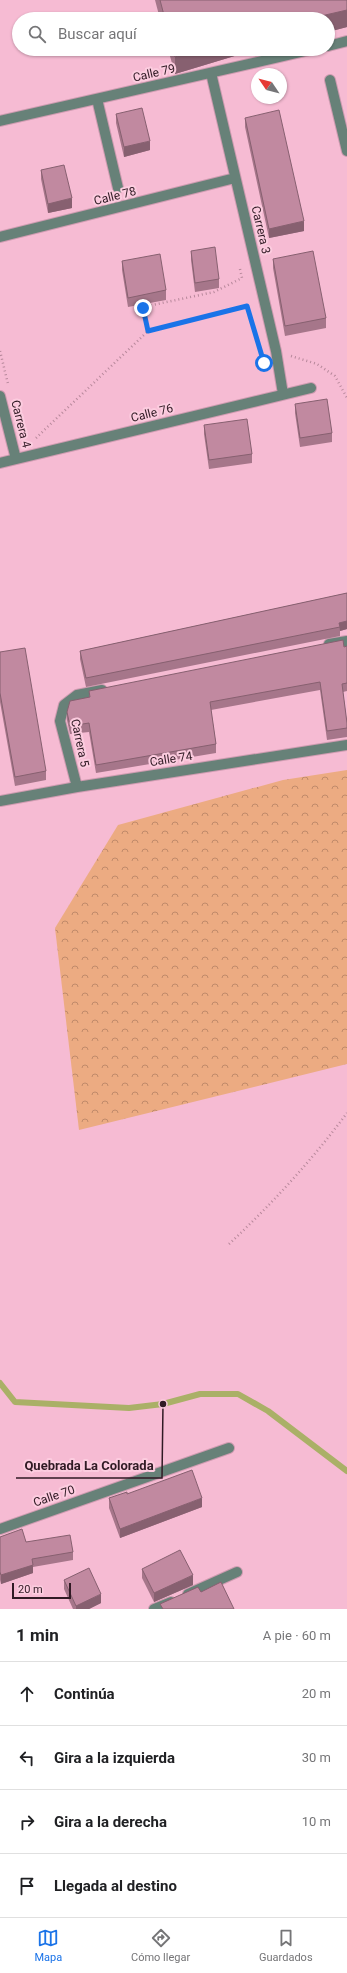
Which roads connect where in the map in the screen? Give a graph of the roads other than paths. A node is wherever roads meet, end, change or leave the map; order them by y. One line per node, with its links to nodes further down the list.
1 (347, 41): 2 (street)
2 (335, 44)
3 (284, 56): 4 (street, Calle 79)
4 (211, 73): 6 (street, Calle 79); 9 (street, Carrera 3)
5 (330, 80): 8 (street)
6 (97, 99): 7 (street, Calle 79); 10 (street)
7 (0, 121)
8 (347, 151)
9 (235, 178): 11 (street, Calle 78); 13 (street, Carrera 3)
10 (118, 188)
11 (0, 237)
12 (311, 388): 13 (street, Calle 76)
13 (283, 394): 15 (street, Calle 76)
14 (0, 396): 15 (street, Carrera 4)
15 (16, 459): 16 (street, Calle 76)
16 (0, 463)
17 (347, 641): 18 (street)
18 (316, 647)
19 (116, 687): 21 (street, Carrera 5)
20 (347, 745): 21 (street, Calle 74)
21 (77, 787): 22 (street, Calle 74)
22 (0, 801)
23 (229, 1448): 24 (street, Calle 70)
24 (0, 1529)
25 (237, 1572): 26 (street)
26 (154, 1609)

